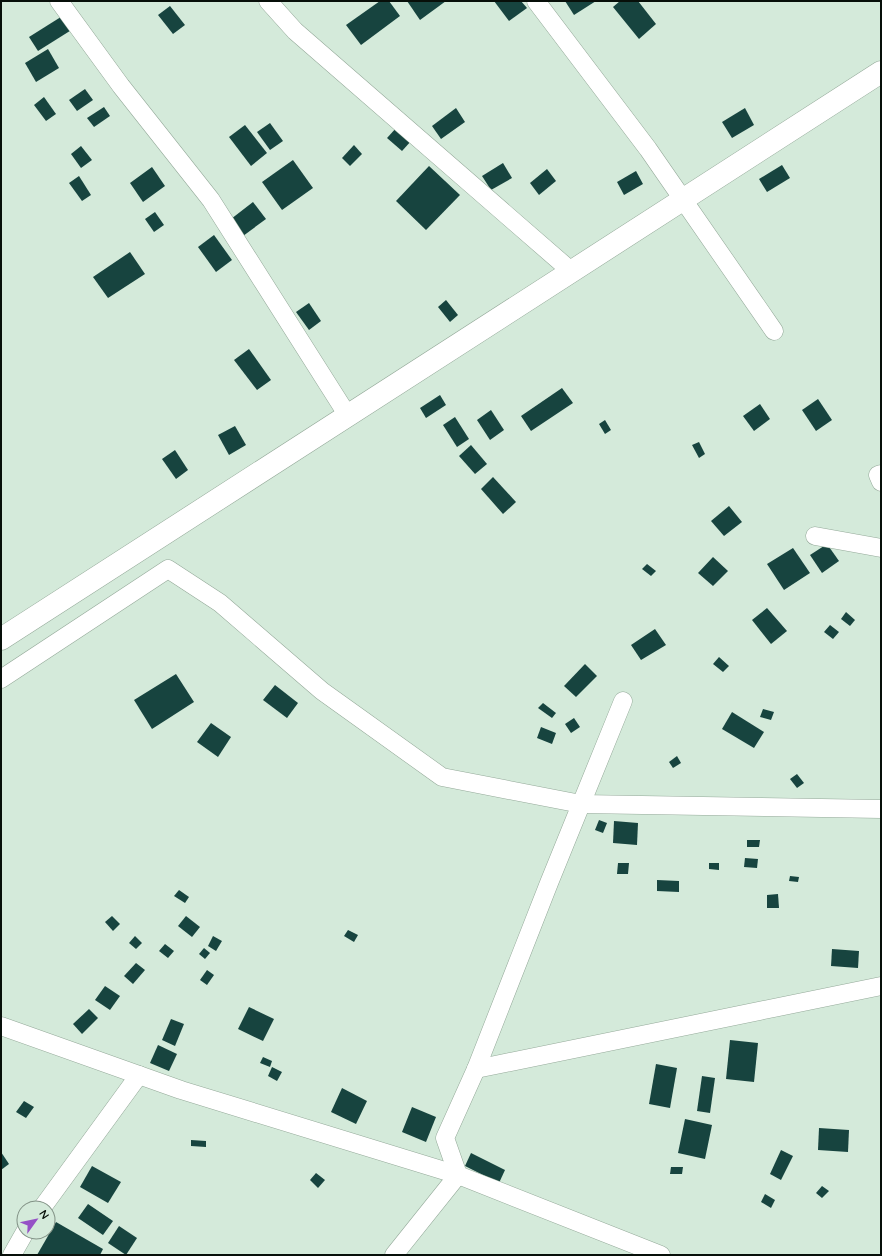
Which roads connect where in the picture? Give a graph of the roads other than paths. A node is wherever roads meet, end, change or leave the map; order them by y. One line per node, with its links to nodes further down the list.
1 (59, 1): 8 (street)
2 (268, 1): 6 (street)
3 (536, 1): 5 (street)
4 (881, 72): 5 (street)
5 (683, 200): 6 (street); 7 (street)
6 (571, 271): 8 (street)
7 (774, 331)
8 (348, 416): 13 (street)
9 (881, 474): 10 (street)
10 (881, 482)
11 (815, 536): 12 (street)
12 (881, 548)
13 (1, 639)
14 (1, 679): 16 (street)
15 (623, 701): 16 (street)
16 (581, 804): 17 (street); 20 (street)
17 (881, 809)
18 (881, 986): 20 (street)
19 (1, 1026): 21 (street)
20 (476, 1069): 22 (street)
21 (139, 1075): 22 (street); 23 (street)
22 (458, 1175): 26 (street); 27 (street)
23 (48, 1200)
24 (20, 1240): 25 (street)
25 (12, 1255)
26 (394, 1255)
27 (661, 1255)

